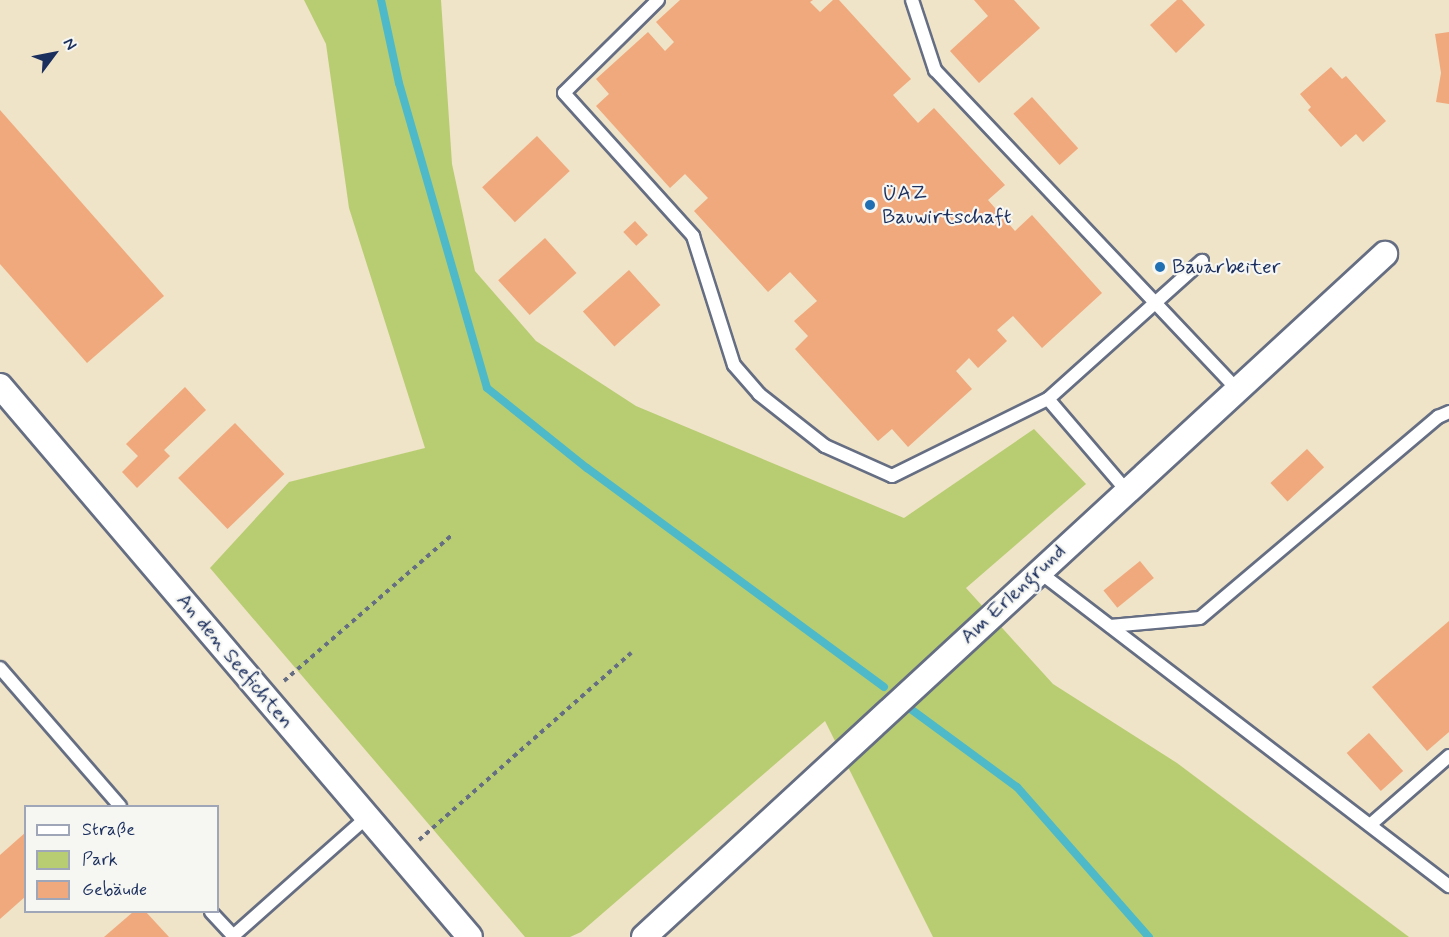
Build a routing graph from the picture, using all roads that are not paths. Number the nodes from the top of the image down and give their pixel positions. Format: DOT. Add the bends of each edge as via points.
graph roads {
  1 [pos="658,0"];
  2 [pos="912,0"];
  3 [pos="1385,254"];
  4 [pos="1202,261"];
  5 [pos="1155,303"];
  6 [pos="0,386"];
  7 [pos="1237,389"];
  8 [pos="1048,399"];
  9 [pos="1449,412"];
  10 [pos="1126,490"];
  11 [pos="1038,571"];
  12 [pos="1110,626"];
  13 [pos="0,668"];
  14 [pos="1449,756"];
  15 [pos="118,805"];
  16 [pos="367,817"];
  17 [pos="1370,825"];
  18 [pos="1449,886"];
  19 [pos="212,913"];
  20 [pos="464,935"];
  21 [pos="644,937"];
  1 -- 8 [label="lane" via="564,93 693,236 734,365 759,394 825,446 892,477"];
  2 -- 5 [label="lane" via="935,70"];
  3 -- 7 [label="street, Am Erlengrund"];
  4 -- 5 [label="lane"];
  5 -- 7 [label="lane"];
  5 -- 8 [label="lane"];
  6 -- 16 [label="street, An den Seefichten"];
  7 -- 10 [label="street, Am Erlengrund"];
  8 -- 10 [label="lane"];
  9 -- 12 [label="lane" via="1438,417 1200,618"];
  10 -- 11 [label="street, Am Erlengrund"];
  11 -- 12 [label="lane"];
  11 -- 21 [label="street, Am Erlengrund"];
  12 -- 17 [label="lane"];
  13 -- 15 [label="lane"];
  14 -- 17 [label="lane"];
  16 -- 19 [label="lane" via="232,936"];
  16 -- 20 [label="street, An den Seefichten"];
  17 -- 18 [label="lane"];
}
